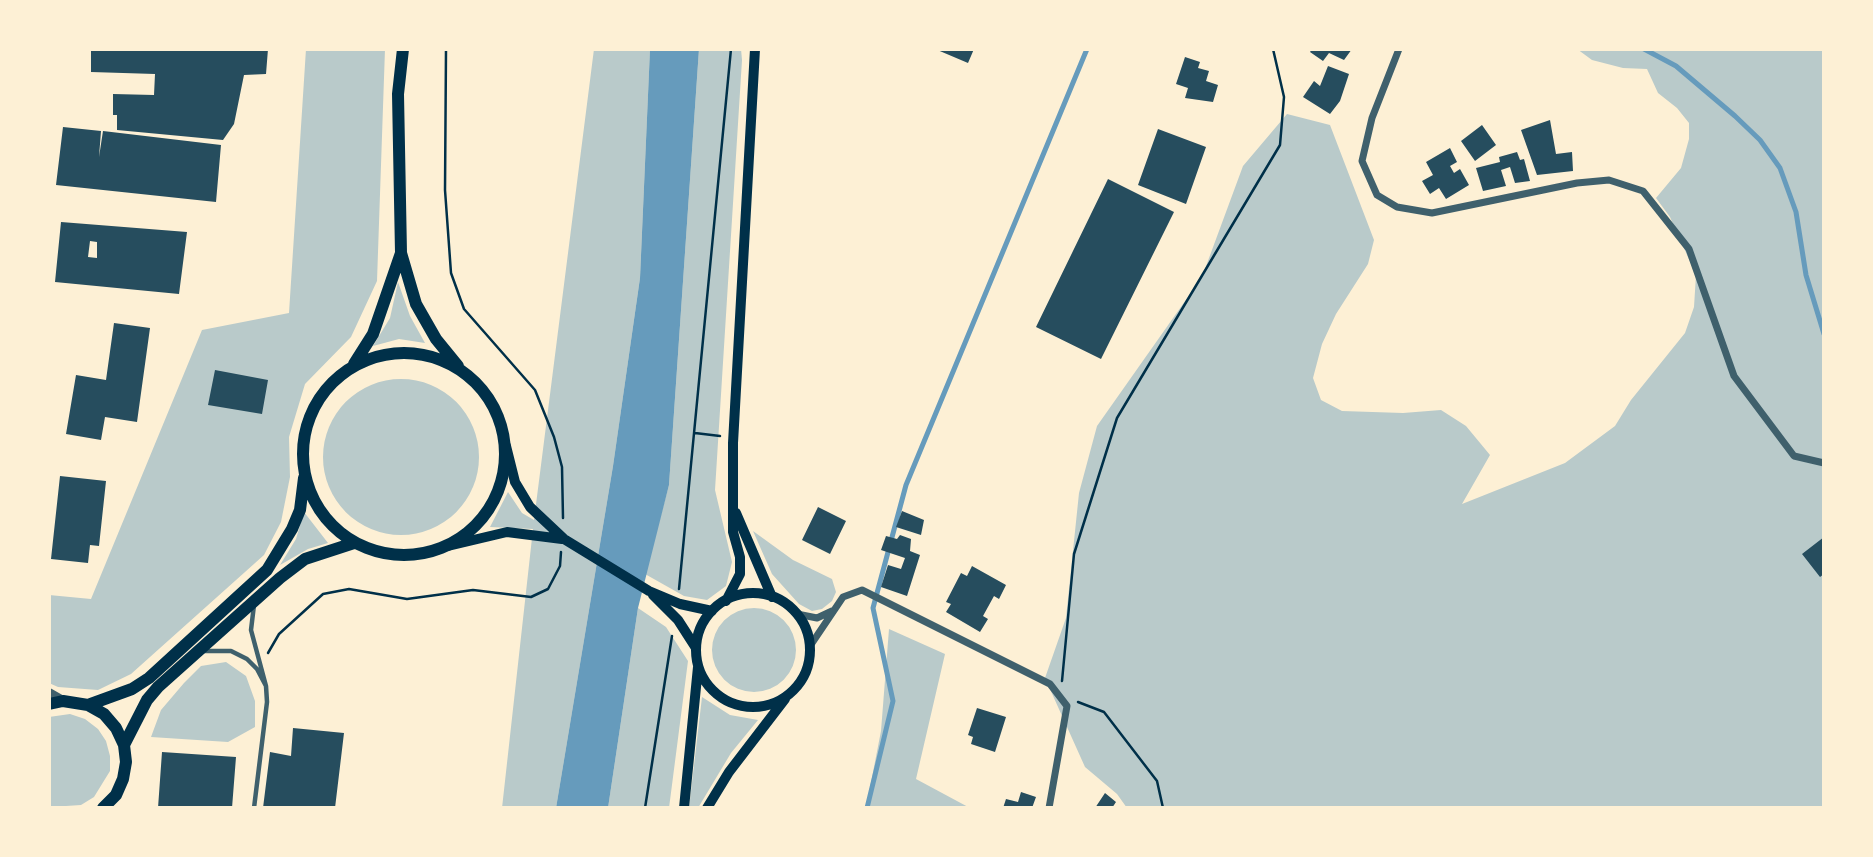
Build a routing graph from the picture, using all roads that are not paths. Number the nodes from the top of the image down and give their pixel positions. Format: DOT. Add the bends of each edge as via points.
graph roads {
  1 [pos="403,49"];
  2 [pos="755,49"];
  3 [pos="1399,49"];
  4 [pos="401,253"];
  5 [pos="354,364"];
  6 [pos="460,369"];
  7 [pos="506,446"];
  8 [pos="1824,463"];
  9 [pos="304,478"];
  10 [pos="733,505"];
  11 [pos="562,539"];
  12 [pos="354,543"];
  13 [pos="449,546"];
  14 [pos="649,591"];
  15 [pos="772,597"];
  16 [pos="726,601"];
  17 [pos="254,602"];
  18 [pos="712,611"];
  19 [pos="832,611"];
  20 [pos="797,614"];
  21 [pos="810,646"];
  22 [pos="696,648"];
  23 [pos="198,651"];
  24 [pos="698,665"];
  25 [pos="266,686"];
  26 [pos="49,693"];
  27 [pos="786,697"];
  28 [pos="64,701"];
  29 [pos="49,704"];
  30 [pos="88,705"];
  31 [pos="124,745"];
  32 [pos="103,808"];
  33 [pos="254,808"];
  34 [pos="684,808"];
  35 [pos="707,808"];
  36 [pos="1049,808"];
  1 -- 4 [label="main road" via="398,94"];
  2 -- 10 [label="main road"];
  3 -- 8 [label="street" via="1372,118 1362,161 1377,195 1396,208 1432,213 1577,183 1609,180 1643,191 1689,249 1734,376 1794,456"];
  4 -- 5 [label="main road" via="373,334"];
  4 -- 6 [label="main road" via="416,304"];
  5 -- 6 [label="main road" via="380,354 408,352 435,356"];
  5 -- 9 [label="main road" via="328,385 310,412 302,445"];
  6 -- 7 [label="main road" via="483,389 499,416"];
  7 -- 11 [label="main road" via="515,482 530,507"];
  7 -- 13 [label="main road" via="503,476 492,505 473,529"];
  9 -- 12 [label="main road" via="315,504 332,526"];
  9 -- 30 [label="main road" via="300,510 267,570 149,678"];
  10 -- 15 [label="main road"];
  10 -- 16 [label="main road" via="740,574"];
  11 -- 13 [label="main road" via="507,532"];
  11 -- 14 [label="main road"];
  12 -- 13 [label="main road" via="385,554 417,555"];
  12 -- 17 [label="main road" via="305,559"];
  14 -- 18 [label="main road"];
  14 -- 22 [label="main road" via="678,620"];
  15 -- 16 [label="main road" via="749,594"];
  15 -- 20 [label="main road"];
  16 -- 18 [label="main road"];
  17 -- 23 [label="main road"];
  17 -- 25 [label="lane" via="251,630"];
  18 -- 22 [label="main road"];
  19 -- 20 [label="street" via="817,618"];
  19 -- 21 [label="street"];
  19 -- 36 [label="street" via="843,597 862,590 1050,684 1067,706"];
  20 -- 21 [label="main road"];
  21 -- 27 [label="main road" via="800,684"];
  22 -- 24 [label="main road"];
  23 -- 25 [label="lane" via="231,651 257,669"];
  23 -- 31 [label="main road" via="147,701"];
  24 -- 27 [label="main road" via="717,694 733,704 751,708"];
  24 -- 34 [label="main road"];
  25 -- 33 [label="lane"];
  26 -- 28 [label="street"];
  27 -- 35 [label="main road"];
  28 -- 29 [label="main road"];
  28 -- 30 [label="main road"];
  30 -- 31 [label="main road" via="110,721"];
  31 -- 32 [label="main road" via="123,779"];
}
